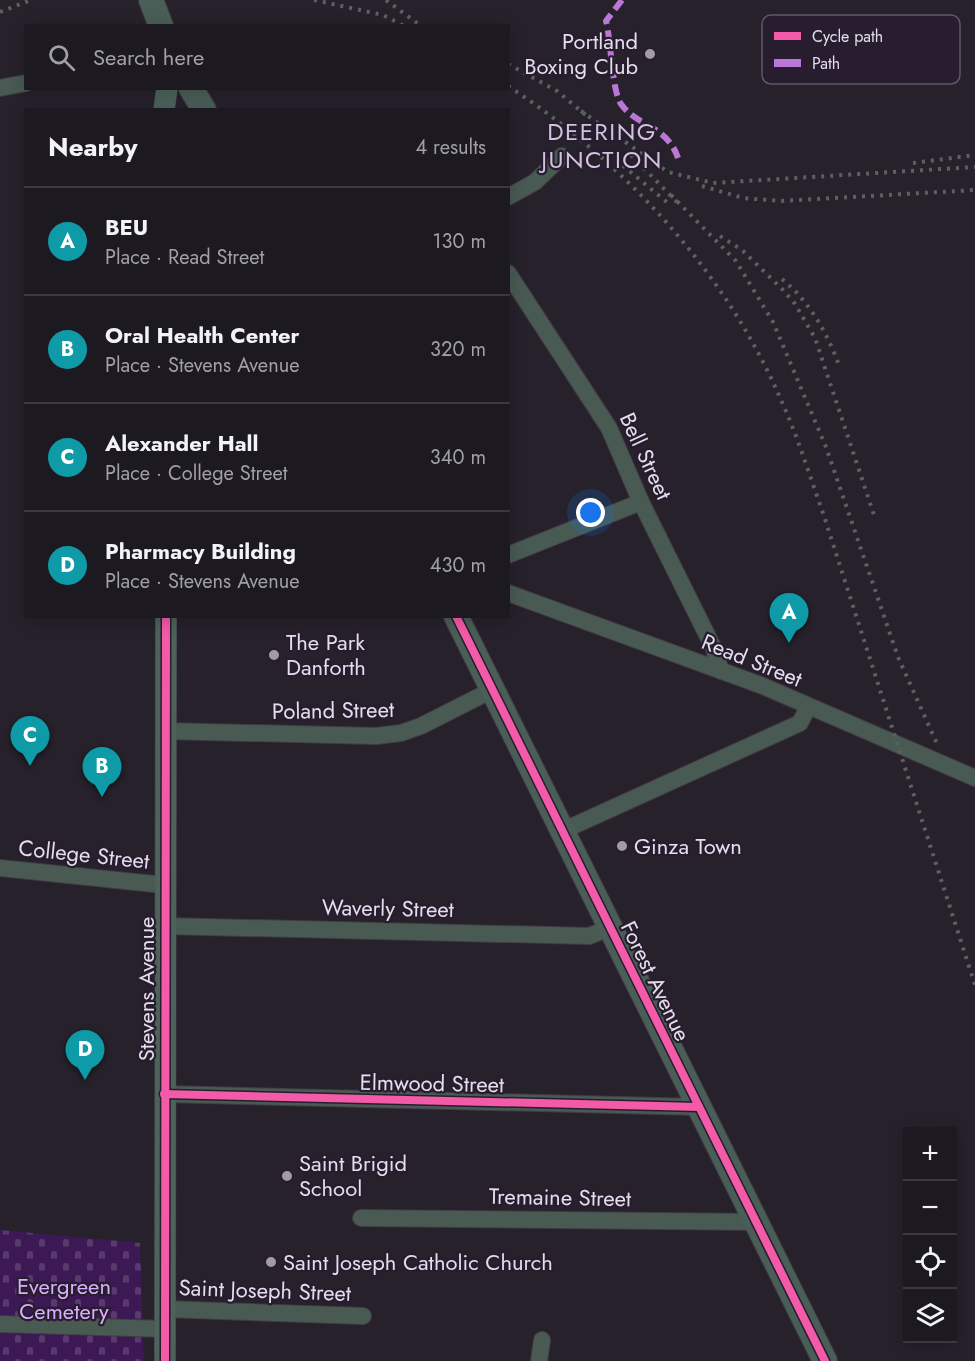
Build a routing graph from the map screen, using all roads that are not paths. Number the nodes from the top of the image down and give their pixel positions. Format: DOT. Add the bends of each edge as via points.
graph roads {
  1 [pos="151,0"];
  2 [pos="160,24"];
  3 [pos="24,83"];
  4 [pos="0,88"];
  5 [pos="167,90"];
  6 [pos="192,90"];
  7 [pos="164,108"];
  8 [pos="203,108"];
  9 [pos="562,156"];
  10 [pos="510,196"];
  11 [pos="510,276"];
  12 [pos="641,502"];
  13 [pos="510,554"];
  14 [pos="510,594"];
  15 [pos="166,618"];
  16 [pos="457,618"];
  17 [pos="721,670"];
  18 [pos="492,690"];
  19 [pos="808,707"];
  20 [pos="165,731"];
  21 [pos="975,778"];
  22 [pos="562,831"];
  23 [pos="0,868"];
  24 [pos="164,885"];
  25 [pos="164,926"];
  26 [pos="609,928"];
  27 [pos="164,1094"];
  28 [pos="699,1107"];
  29 [pos="361,1218"];
  30 [pos="759,1222"];
  31 [pos="363,1316"];
  32 [pos="165,1319"];
  33 [pos="0,1324"];
  34 [pos="542,1340"];
  35 [pos="165,1361"];
  36 [pos="539,1361"];
  37 [pos="825,1361"];
  1 -- 2 [label="highway"];
  3 -- 4 [label="street"];
  5 -- 7 [label="main road"];
  6 -- 8 [label="highway"];
  9 -- 10 [label="street" via="535,182"];
  11 -- 12 [label="street, Bell Street" via="595,402"];
  12 -- 13 [label="street"];
  12 -- 17 [label="street, Bell Street"];
  14 -- 17 [label="street, Read Street"];
  15 -- 20 [label="main road, Stevens Avenue"];
  16 -- 18 [label="highway, Forest Avenue"];
  17 -- 19 [label="street, Read Street"];
  18 -- 20 [label="street, Poland Street" via="401,733 376,736"];
  18 -- 22 [label="highway, Forest Avenue"];
  19 -- 21 [label="street, Read Street"];
  19 -- 22 [label="street" via="800,723"];
  20 -- 24 [label="main road, Stevens Avenue"];
  22 -- 26 [label="highway, Forest Avenue"];
  23 -- 24 [label="street, College Street"];
  24 -- 25 [label="main road, Stevens Avenue"];
  25 -- 26 [label="street, Waverly Street" via="590,936"];
  25 -- 27 [label="main road, Stevens Avenue"];
  26 -- 28 [label="highway, Forest Avenue"];
  27 -- 28 [label="street, Elmwood Street"];
  27 -- 32 [label="main road, Stevens Avenue"];
  28 -- 30 [label="highway, Forest Avenue"];
  29 -- 30 [label="street, Tremaine Street"];
  30 -- 37 [label="highway, Forest Avenue"];
  31 -- 32 [label="street, Saint Joseph Street"];
  32 -- 33 [label="street, Saint Joseph Street"];
  32 -- 35 [label="main road, Stevens Avenue"];
  34 -- 36 [label="street"];
}
